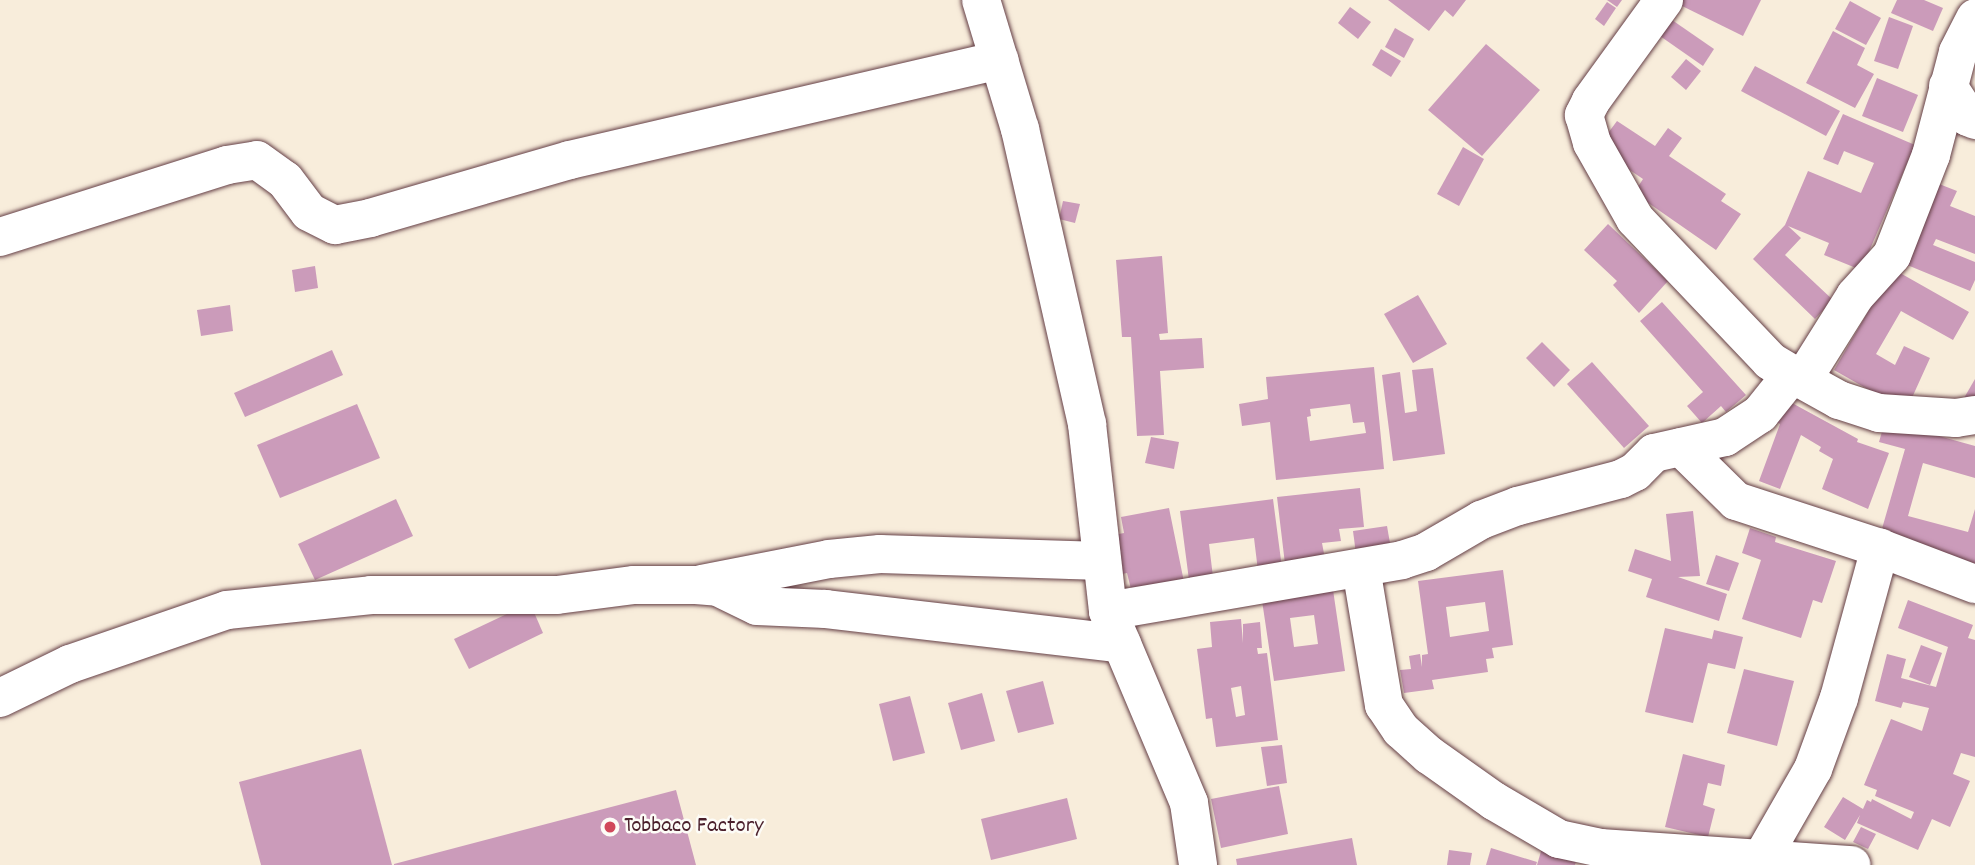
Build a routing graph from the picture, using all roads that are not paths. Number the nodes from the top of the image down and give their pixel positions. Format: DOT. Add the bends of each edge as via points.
graph roads {
  1 [pos="981,0"];
  2 [pos="1664,0"];
  3 [pos="1975,18"];
  4 [pos="999,60"];
  5 [pos="1948,86"];
  6 [pos="1975,120"];
  7 [pos="0,237"];
  8 [pos="1798,377"];
  9 [pos="1975,415"];
  10 [pos="1743,426"];
  11 [pos="1681,447"];
  12 [pos="1736,501"];
  13 [pos="1880,548"];
  14 [pos="1102,561"];
  15 [pos="1361,568"];
  16 [pos="696,584"];
  17 [pos="1975,584"];
  18 [pos="1115,628"];
  19 [pos="0,698"];
  20 [pos="1762,858"];
  21 [pos="1198,865"];
  22 [pos="1851,865"];
  1 -- 4 [label="street"];
  2 -- 8 [label="street" via="1591,101 1584,115 1592,143 1635,219 1770,361"];
  3 -- 5 [label="street"];
  4 -- 7 [label="street" via="583,156 335,225 309,212 285,180 257,160 227,165"];
  4 -- 14 [label="street" via="1020,129 1087,424"];
  5 -- 6 [label="street" via="1968,117"];
  5 -- 8 [label="street" via="1931,155 1892,255 1855,296"];
  8 -- 9 [label="street" via="1839,400 1879,412 1956,418"];
  8 -- 10 [label="street"];
  10 -- 11 [label="street" via="1726,437"];
  10 -- 12 [label="street" via="1734,453"];
  11 -- 12 [label="street"];
  11 -- 15 [label="street" via="1654,453 1621,479 1518,506 1481,520 1426,552"];
  12 -- 13 [label="street"];
  13 -- 17 [label="street"];
  13 -- 20 [label="street" via="1839,698 1813,769"];
  14 -- 16 [label="street" via="880,554"];
  14 -- 18 [label="street"];
  15 -- 18 [label="street"];
  15 -- 20 [label="street" via="1384,705 1401,730 1429,755 1559,839 1601,848"];
  16 -- 18 [label="street" via="718,587 757,606"];
  16 -- 19 [label="street" via="634,585 557,595 371,595 227,610 70,664"];
  18 -- 21 [label="street" via="1189,803"];
  20 -- 22 [label="street"];
}
